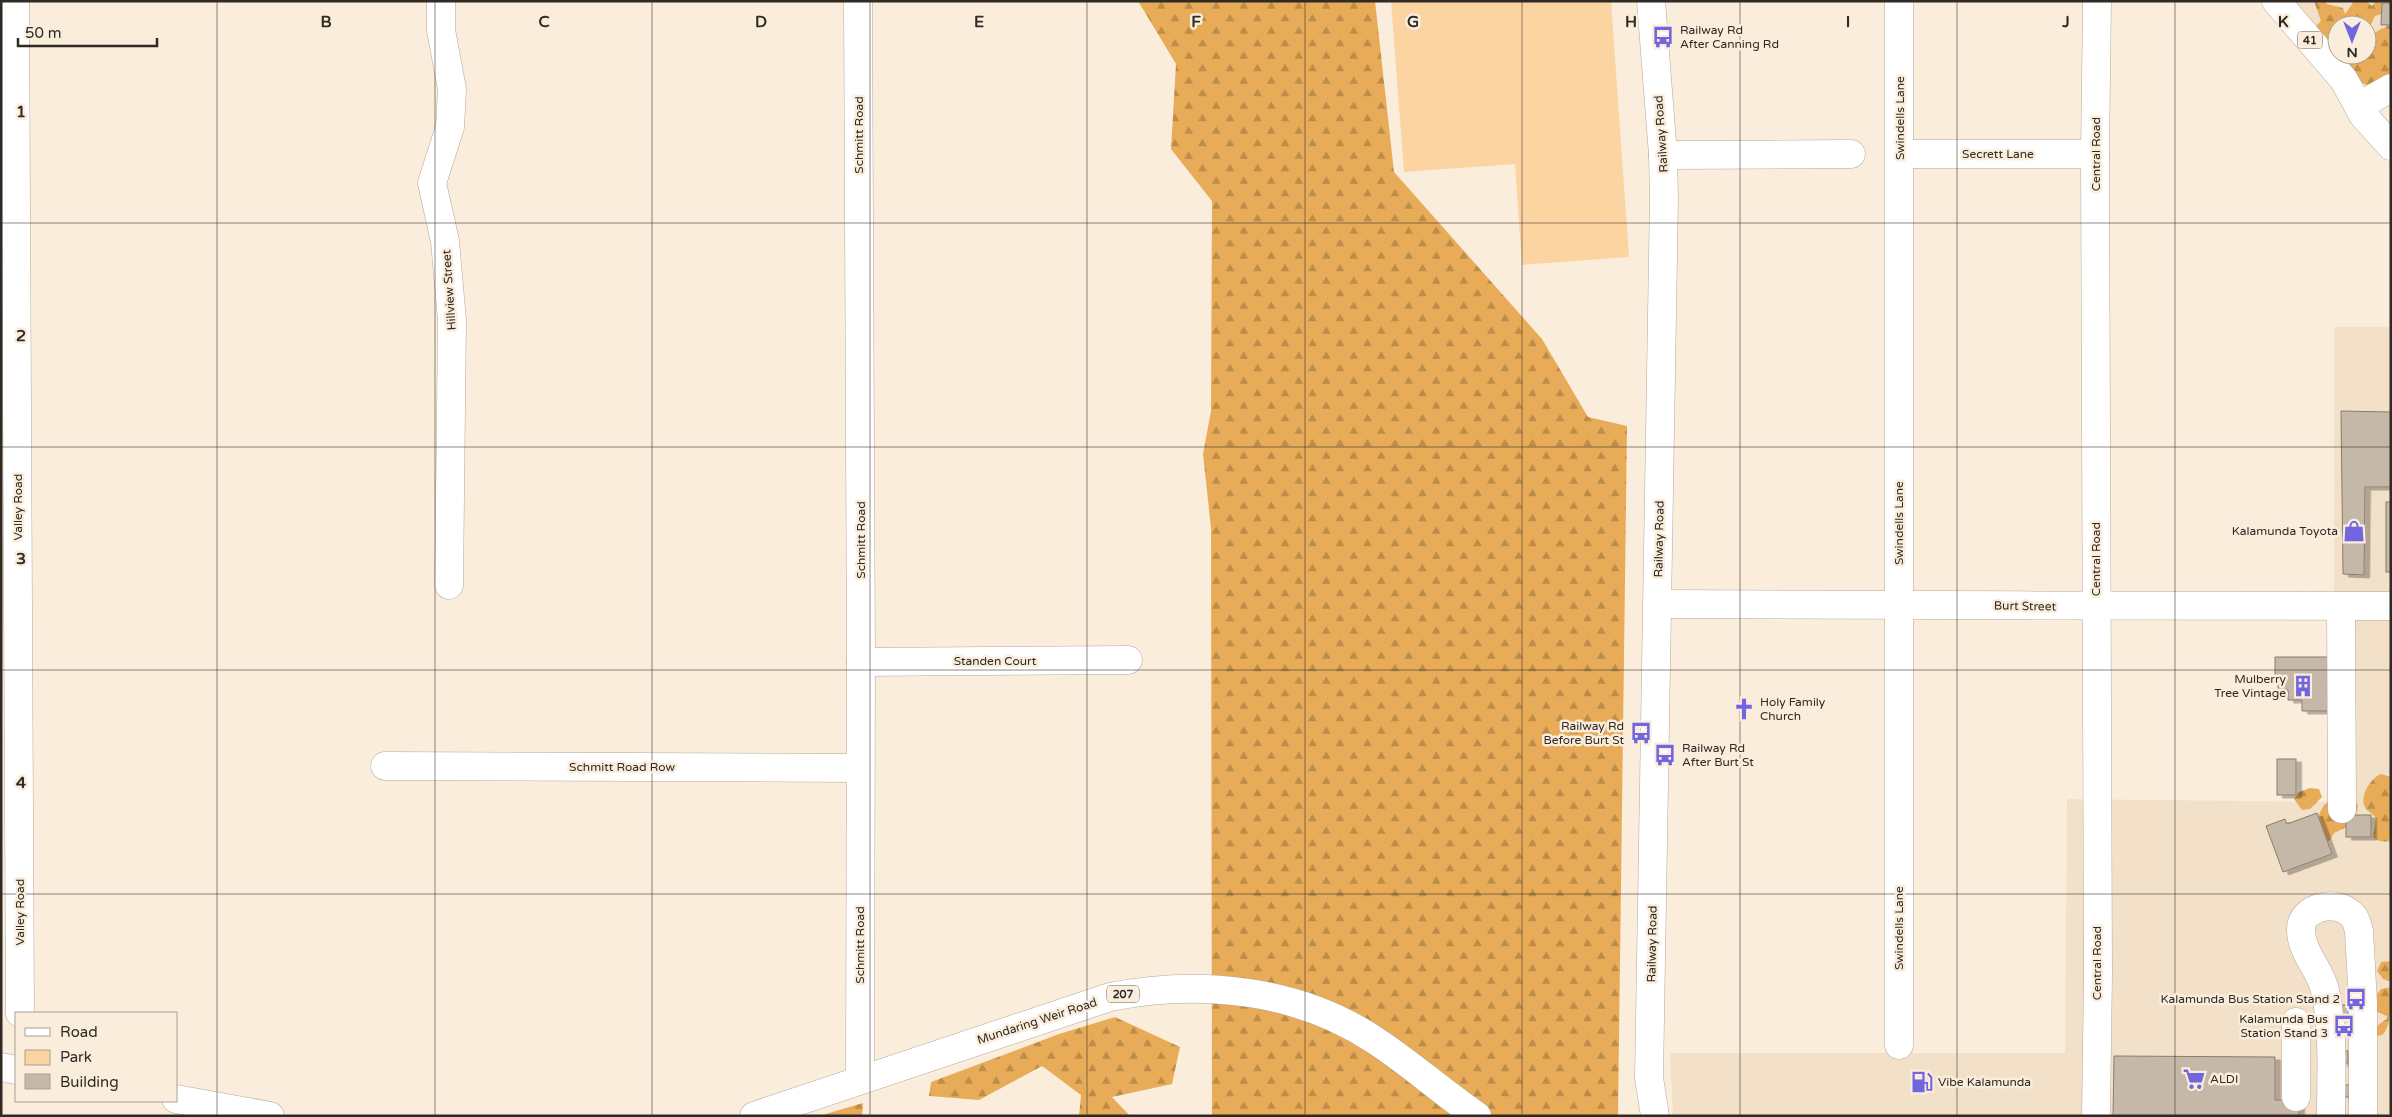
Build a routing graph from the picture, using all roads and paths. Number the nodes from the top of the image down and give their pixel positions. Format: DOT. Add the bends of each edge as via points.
graph roads {
  1 [pos="15,1"];
  2 [pos="441,1"];
  3 [pos="858,1"];
  4 [pos="1651,1"];
  5 [pos="1899,1"];
  6 [pos="2097,1"];
  7 [pos="2276,1"];
  8 [pos="2344,80"];
  9 [pos="2381,94"];
  10 [pos="2391,122"];
  11 [pos="2391,146"];
  12 [pos="1851,154"];
  13 [pos="1900,154"];
  14 [pos="2096,154"];
  15 [pos="1663,155"];
  16 [pos="449,585"];
  17 [pos="1658,604"];
  18 [pos="1899,604"];
  19 [pos="2341,606"];
  20 [pos="2391,606"];
  21 [pos="2096,607"];
  22 [pos="1128,660"];
  23 [pos="862,662"];
  24 [pos="385,766"];
  25 [pos="860,768"];
  26 [pos="2342,809"];
  27 [pos="20,1012"];
  28 [pos="2296,1022"];
  29 [pos="1899,1045"];
  30 [pos="1,1067"];
  31 [pos="15,1070"];
  32 [pos="1649,1078"];
  33 [pos="860,1080"];
  34 [pos="2296,1097"];
  35 [pos="178,1099"];
  36 [pos="270,1116"];
  37 [pos="754,1116"];
  38 [pos="1477,1116"];
  39 [pos="1639,1116"];
  40 [pos="1655,1116"];
  41 [pos="2096,1116"];
  42 [pos="2331,1116"];
  43 [pos="2363,1116"];
  1 -- 27 [label="street, Valley Road"];
  2 -- 16 [label="street, Hillview Street" via="441,30 452,89 450,127 432,183 445,241 452,320"];
  3 -- 23 [label="street, Schmitt Road"];
  4 -- 15 [label="street, Railway Road"];
  5 -- 13 [label="street, Swindells Lane"];
  6 -- 14 [label="street, Central Road"];
  7 -- 8 [label="street, 41"];
  8 -- 9 [label="street, 41"];
  8 -- 11 [label="street, 41" via="2363,115"];
  9 -- 10 [label="street, 41"];
  12 -- 15 [label="street"];
  13 -- 14 [label="street, Secrett Lane"];
  13 -- 18 [label="street, Swindells Lane"];
  14 -- 21 [label="street, Central Road"];
  15 -- 17 [label="street, Railway Road"];
  17 -- 18 [label="street, Burt Street"];
  17 -- 32 [label="street, Railway Road"];
  18 -- 21 [label="street, Burt Street"];
  18 -- 29 [label="street, Swindells Lane"];
  19 -- 20 [label="street, Burt Street"];
  19 -- 21 [label="street, Burt Street"];
  19 -- 26 [label="street"];
  21 -- 41 [label="street, Central Road"];
  22 -- 23 [label="street, Standen Court"];
  23 -- 25 [label="street, Schmitt Road"];
  24 -- 25 [label="street, Schmitt Road Row"];
  25 -- 33 [label="street, Schmitt Road"];
  28 -- 34 [label="street"];
  30 -- 31 [label="street"];
  32 -- 39 [label="street, Railway Road"];
  32 -- 40 [label="street, Railway Road"];
  33 -- 37 [label="street, Mundaring Weir Road / 207"];
  33 -- 38 [label="street, Mundaring Weir Road / 207" via="1110,997 1143,990 1204,988 1295,1003 1347,1024 1375,1040"];
  35 -- 36 [label="street"];
  42 -- 43 [label="street" via="2328,1006 2300,928 2309,914 2327,907 2345,909 2355,919 2359,931"];
}
